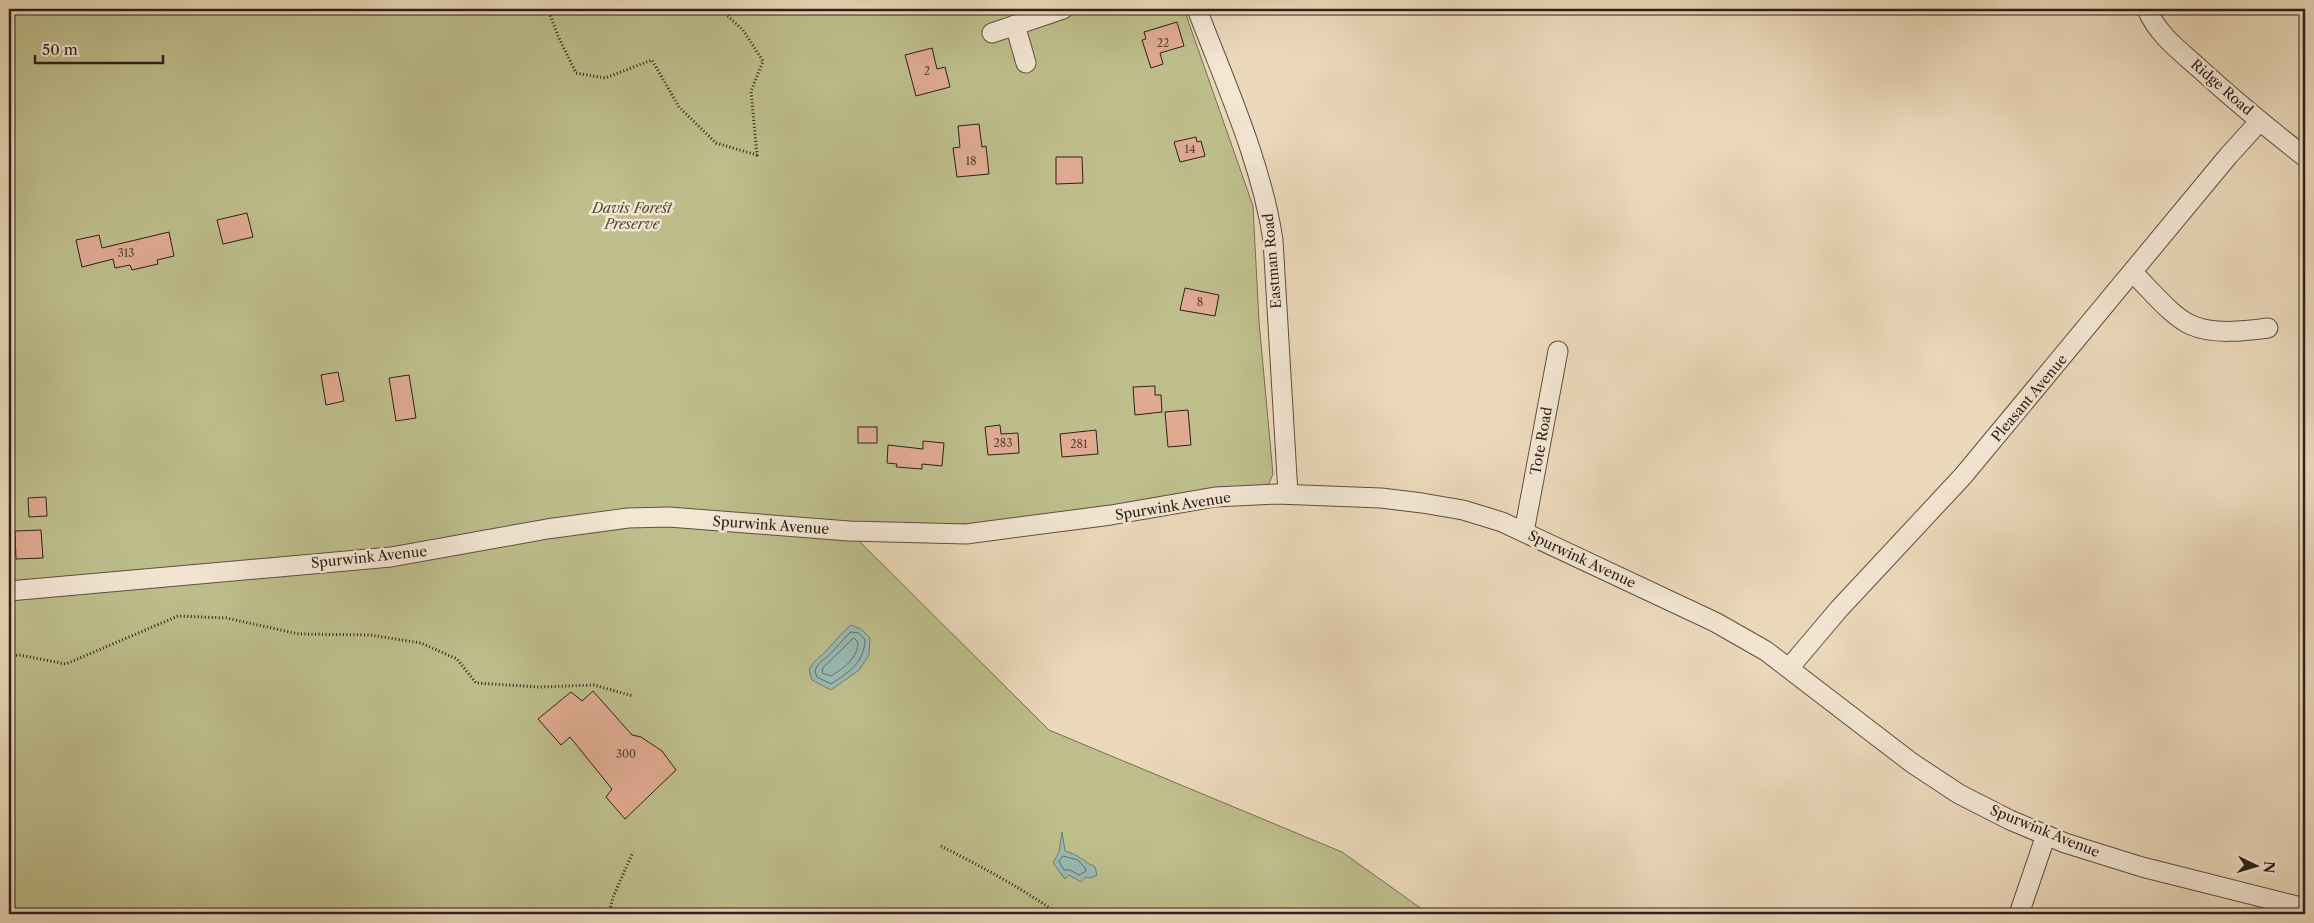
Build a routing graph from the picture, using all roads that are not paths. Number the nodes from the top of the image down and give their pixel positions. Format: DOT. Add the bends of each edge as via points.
graph roads {
  1 [pos="1063,9"];
  2 [pos="1197,9"];
  3 [pos="2147,9"];
  4 [pos="1016,25"];
  5 [pos="992,33"];
  6 [pos="1026,64"];
  7 [pos="2260,121"];
  8 [pos="2305,157"];
  9 [pos="2133,273"];
  10 [pos="2268,328"];
  11 [pos="1558,351"];
  12 [pos="1288,494"];
  13 [pos="1524,532"];
  14 [pos="9,591"];
  15 [pos="1789,668"];
  16 [pos="2046,835"];
  17 [pos="2305,908"];
  18 [pos="2018,914"];
  1 -- 4 [label="street"];
  2 -- 12 [label="street, Eastman Road" via="1268,209 1273,240"];
  3 -- 7 [label="street, Ridge Road" via="2170,42"];
  4 -- 5 [label="street"];
  4 -- 6 [label="street"];
  7 -- 8 [label="street, Ridge Road"];
  7 -- 9 [label="street, Pleasant Avenue"];
  9 -- 10 [label="street" via="2190,325 2210,330"];
  9 -- 15 [label="street, Pleasant Avenue" via="1963,476 1839,609"];
  11 -- 13 [label="street, Tote Road"];
  12 -- 13 [label="street, Spurwink Avenue" via="1422,503 1463,510"];
  12 -- 14 [label="street, Spurwink Avenue" via="1216,497 966,534 849,531 669,517 628,518 390,557"];
  13 -- 15 [label="street, Spurwink Avenue" via="1714,622"];
  15 -- 16 [label="street, Spurwink Avenue" via="1912,763 1959,794"];
  16 -- 17 [label="street, Spurwink Avenue" via="2142,867"];
  16 -- 18 [label="street"];
}
